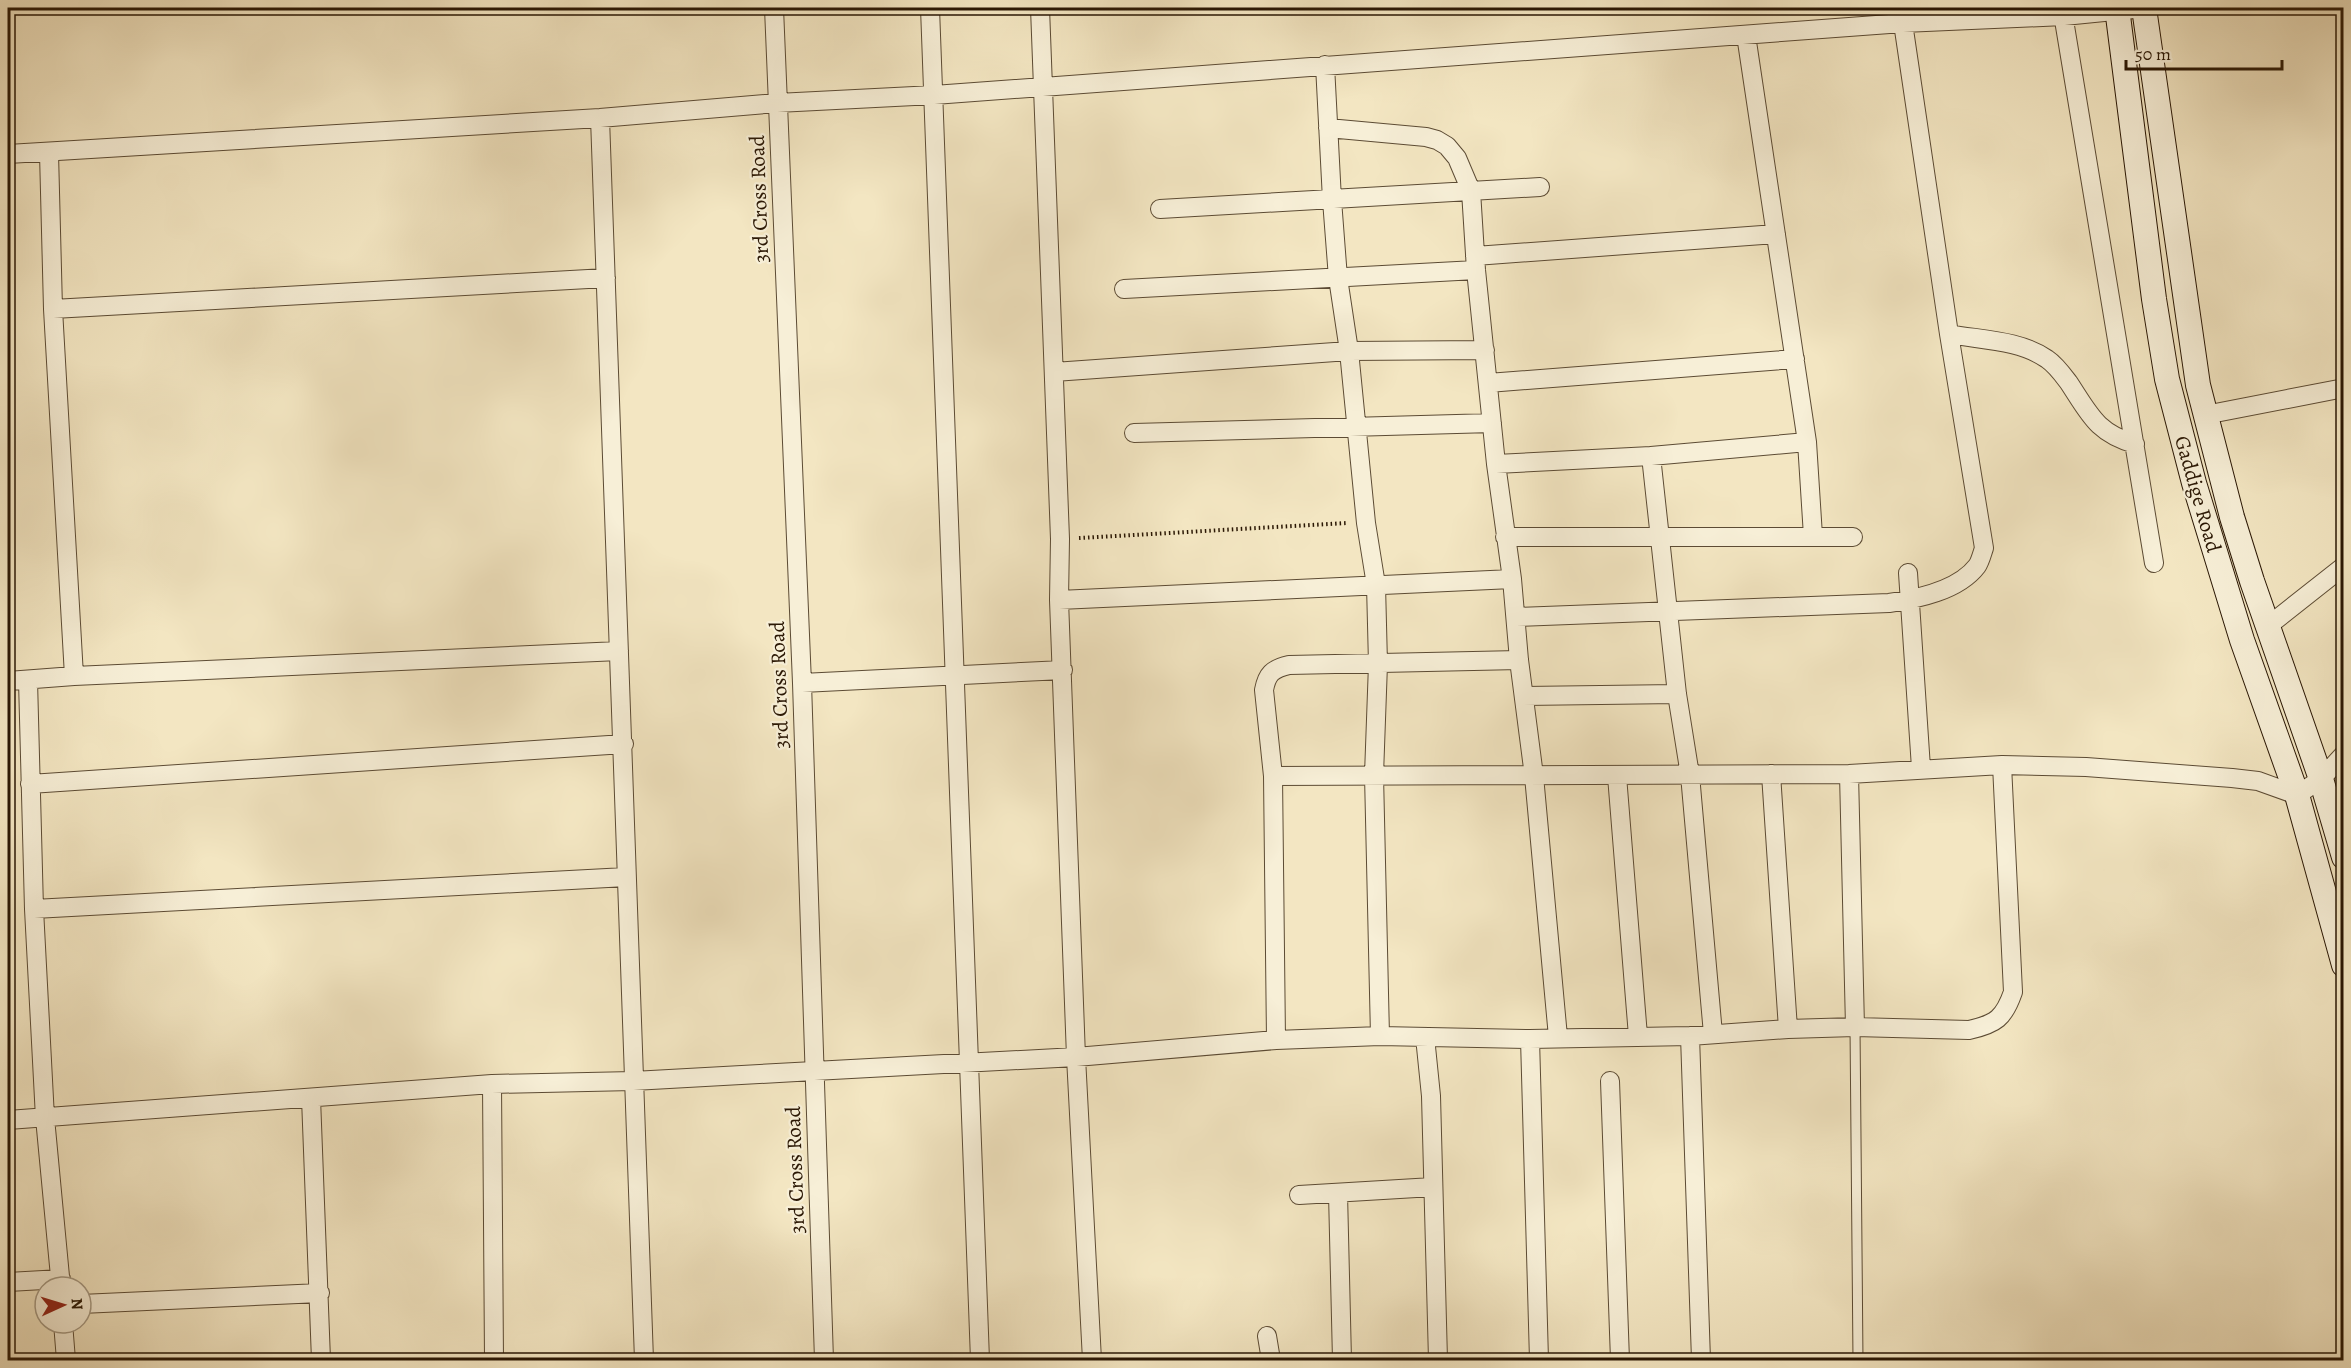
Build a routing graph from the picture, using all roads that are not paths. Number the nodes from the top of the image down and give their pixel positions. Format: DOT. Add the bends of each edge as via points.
graph roads {
  1 [pos="774,8"];
  2 [pos="930,8"];
  3 [pos="1040,8"];
  4 [pos="2144,8"];
  5 [pos="2117,9"];
  6 [pos="2063,12"];
  7 [pos="1903,24"];
  8 [pos="1746,35"];
  9 [pos="1325,65"];
  10 [pos="1042,85"];
  11 [pos="934,95"];
  12 [pos="777,103"];
  13 [pos="600,118"];
  14 [pos="1328,128"];
  15 [pos="8,147"];
  16 [pos="49,153"];
  17 [pos="8,154"];
  18 [pos="1540,187"];
  19 [pos="1471,191"];
  20 [pos="1332,200"];
  21 [pos="1160,209"];
  22 [pos="1776,234"];
  23 [pos="1475,263"];
  24 [pos="606,278"];
  25 [pos="1338,278"];
  26 [pos="1124,289"];
  27 [pos="53,309"];
  28 [pos="1949,334"];
  29 [pos="1485,350"];
  30 [pos="1349,351"];
  31 [pos="1795,359"];
  32 [pos="1054,372"];
  33 [pos="1488,383"];
  34 [pos="2343,388"];
  35 [pos="2205,415"];
  36 [pos="1492,423"];
  37 [pos="1357,427"];
  38 [pos="1134,433"];
  39 [pos="1807,442"];
  40 [pos="2135,444"];
  41 [pos="1651,456"];
  42 [pos="1496,464"];
  43 [pos="1813,536"];
  44 [pos="1505,537"];
  45 [pos="1853,537"];
  46 [pos="1661,538"];
  47 [pos="2154,563"];
  48 [pos="2343,566"];
  49 [pos="1908,573"];
  50 [pos="1512,579"];
  51 [pos="1376,585"];
  52 [pos="1059,600"];
  53 [pos="1910,600"];
  54 [pos="1670,612"];
  55 [pos="1516,617"];
  56 [pos="2268,626"];
  57 [pos="619,651"];
  58 [pos="1519,660"];
  59 [pos="1378,664"];
  60 [pos="1063,670"];
  61 [pos="74,676"];
  62 [pos="953,677"];
  63 [pos="28,680"];
  64 [pos="8,681"];
  65 [pos="802,683"];
  66 [pos="1677,694"];
  67 [pos="1524,696"];
  68 [pos="624,744"];
  69 [pos="2343,754"];
  70 [pos="2002,765"];
  71 [pos="1921,768"];
  72 [pos="1771,774"];
  73 [pos="1849,774"];
  74 [pos="1374,775"];
  75 [pos="1690,775"];
  76 [pos="1273,776"];
  77 [pos="1534,776"];
  78 [pos="1617,776"];
  79 [pos="2321,779"];
  80 [pos="30,784"];
  81 [pos="2297,795"];
  82 [pos="2343,857"];
  83 [pos="626,877"];
  84 [pos="34,909"];
  85 [pos="2343,965"];
  86 [pos="1855,1027"];
  87 [pos="1788,1029"];
  88 [pos="1713,1034"];
  89 [pos="1380,1036"];
  90 [pos="1638,1036"];
  91 [pos="1690,1036"];
  92 [pos="1425,1037"];
  93 [pos="1558,1037"];
  94 [pos="1530,1039"];
  95 [pos="1276,1040"];
  96 [pos="1076,1056"];
  97 [pos="969,1063"];
  98 [pos="814,1071"];
  99 [pos="633,1081"];
  100 [pos="1610,1081"];
  101 [pos="492,1084"];
  102 [pos="311,1098"];
  103 [pos="45,1118"];
  104 [pos="8,1120"];
  105 [pos="1433,1188"];
  106 [pos="1338,1193"];
  107 [pos="1299,1195"];
  108 [pos="60,1275"];
  109 [pos="8,1282"];
  110 [pos="33,1282"];
  111 [pos="320,1293"];
  112 [pos="93,1303"];
  113 [pos="64,1335"];
  114 [pos="1267,1336"];
  115 [pos="66,1360"];
  116 [pos="321,1360"];
  117 [pos="494,1360"];
  118 [pos="644,1360"];
  119 [pos="824,1360"];
  120 [pos="980,1360"];
  121 [pos="1092,1360"];
  122 [pos="1271,1360"];
  123 [pos="1342,1360"];
  124 [pos="1438,1360"];
  125 [pos="1539,1360"];
  126 [pos="1620,1360"];
  127 [pos="1701,1360"];
  128 [pos="1858,1360"];
  1 -- 12 [label="street, 3rd Cross Road"];
  2 -- 11 [label="street"];
  3 -- 10 [label="street"];
  4 -- 5 [label="street"];
  4 -- 35 [label="main road, Gaddige Road"];
  5 -- 6 [label="street"];
  5 -- 81 [label="main road, Gaddige Road" via="2167,379 2239,629"];
  6 -- 7 [label="street"];
  6 -- 40 [label="street"];
  7 -- 8 [label="street"];
  7 -- 28 [label="street"];
  8 -- 9 [label="street"];
  8 -- 22 [label="street"];
  9 -- 10 [label="street"];
  9 -- 14 [label="street"];
  10 -- 11 [label="street"];
  10 -- 32 [label="street"];
  11 -- 12 [label="street"];
  11 -- 62 [label="street"];
  12 -- 13 [label="street"];
  12 -- 65 [label="street, 3rd Cross Road"];
  13 -- 16 [label="street"];
  13 -- 24 [label="street"];
  14 -- 19 [label="street" via="1437,140 1457,158"];
  14 -- 20 [label="street"];
  15 -- 17 [label="street"];
  16 -- 17 [label="street"];
  16 -- 27 [label="street"];
  18 -- 19 [label="street"];
  19 -- 20 [label="street"];
  19 -- 23 [label="street"];
  20 -- 21 [label="street"];
  20 -- 25 [label="street"];
  22 -- 23 [label="street"];
  22 -- 31 [label="street"];
  23 -- 25 [label="street"];
  23 -- 29 [label="street"];
  24 -- 27 [label="street"];
  24 -- 57 [label="street"];
  25 -- 26 [label="street"];
  25 -- 30 [label="street"];
  27 -- 61 [label="street"];
  28 -- 40 [label="street" via="2025,347 2049,360 2105,432"];
  28 -- 53 [label="street" via="1984,548 1978,565 1964,578"];
  29 -- 30 [label="street"];
  29 -- 33 [label="street"];
  30 -- 32 [label="street"];
  30 -- 37 [label="street"];
  31 -- 33 [label="street"];
  31 -- 39 [label="street"];
  32 -- 52 [label="street"];
  33 -- 36 [label="street"];
  34 -- 35 [label="street"];
  35 -- 56 [label="main road, Gaddige Road" via="2232,517"];
  36 -- 37 [label="street"];
  36 -- 42 [label="street"];
  37 -- 38 [label="street"];
  37 -- 51 [label="street"];
  39 -- 41 [label="street"];
  39 -- 43 [label="street"];
  40 -- 47 [label="street"];
  41 -- 42 [label="street"];
  41 -- 46 [label="street"];
  42 -- 44 [label="street"];
  43 -- 45 [label="street"];
  43 -- 46 [label="street"];
  44 -- 46 [label="street"];
  44 -- 50 [label="street"];
  46 -- 54 [label="street"];
  48 -- 56 [label="street"];
  49 -- 53 [label="street"];
  50 -- 51 [label="street"];
  50 -- 55 [label="street"];
  51 -- 52 [label="street"];
  51 -- 59 [label="street"];
  52 -- 60 [label="street"];
  53 -- 54 [label="street"];
  53 -- 71 [label="street"];
  54 -- 55 [label="street"];
  54 -- 66 [label="street"];
  55 -- 58 [label="street"];
  56 -- 79 [label="main road, Gaddige Road"];
  57 -- 61 [label="street"];
  57 -- 68 [label="street"];
  58 -- 59 [label="street"];
  58 -- 67 [label="street"];
  59 -- 74 [label="street"];
  59 -- 76 [label="street" via="1289,665 1270,672 1264,690"];
  60 -- 62 [label="street"];
  60 -- 96 [label="street"];
  61 -- 63 [label="street"];
  62 -- 65 [label="street"];
  62 -- 97 [label="street"];
  63 -- 64 [label="street"];
  63 -- 80 [label="street"];
  65 -- 98 [label="street, 3rd Cross Road"];
  66 -- 67 [label="street"];
  66 -- 75 [label="street"];
  67 -- 77 [label="street"];
  68 -- 80 [label="street"];
  68 -- 83 [label="street"];
  69 -- 79 [label="street"];
  70 -- 71 [label="street"];
  70 -- 81 [label="street" via="2232,777 2258,781"];
  70 -- 86 [label="street" via="2013,992 2007,1007 1999,1019 1969,1030"];
  71 -- 73 [label="street"];
  72 -- 73 [label="street"];
  72 -- 75 [label="street"];
  72 -- 87 [label="street"];
  73 -- 86 [label="street"];
  74 -- 76 [label="street"];
  74 -- 77 [label="street"];
  74 -- 89 [label="street"];
  75 -- 78 [label="street"];
  75 -- 88 [label="street"];
  76 -- 95 [label="street"];
  77 -- 78 [label="street"];
  77 -- 93 [label="street"];
  78 -- 90 [label="street"];
  79 -- 81 [label="street"];
  79 -- 82 [label="main road, Gaddige Road"];
  80 -- 84 [label="street"];
  81 -- 85 [label="main road, Gaddige Road"];
  83 -- 84 [label="street"];
  83 -- 99 [label="street"];
  84 -- 103 [label="street"];
  86 -- 87 [label="street"];
  86 -- 128 [label="lane"];
  87 -- 88 [label="street"];
  88 -- 91 [label="street"];
  89 -- 92 [label="street"];
  89 -- 95 [label="street"];
  90 -- 91 [label="street"];
  90 -- 93 [label="street"];
  91 -- 127 [label="street"];
  92 -- 94 [label="street"];
  92 -- 105 [label="street"];
  93 -- 94 [label="street"];
  94 -- 125 [label="street"];
  95 -- 96 [label="street"];
  96 -- 97 [label="street"];
  96 -- 121 [label="street"];
  97 -- 98 [label="street"];
  97 -- 120 [label="street"];
  98 -- 99 [label="street"];
  98 -- 119 [label="street, 3rd Cross Road"];
  99 -- 101 [label="street"];
  99 -- 118 [label="street"];
  100 -- 126 [label="street"];
  101 -- 102 [label="street"];
  101 -- 117 [label="street"];
  102 -- 103 [label="street"];
  102 -- 111 [label="street"];
  103 -- 104 [label="street"];
  103 -- 108 [label="street"];
  105 -- 106 [label="street"];
  105 -- 124 [label="street"];
  106 -- 107 [label="street"];
  106 -- 123 [label="street"];
  109 -- 110 [label="street"];
  111 -- 112 [label="street"];
  111 -- 116 [label="street"];
  113 -- 115 [label="street"];
  114 -- 122 [label="street"];
}
